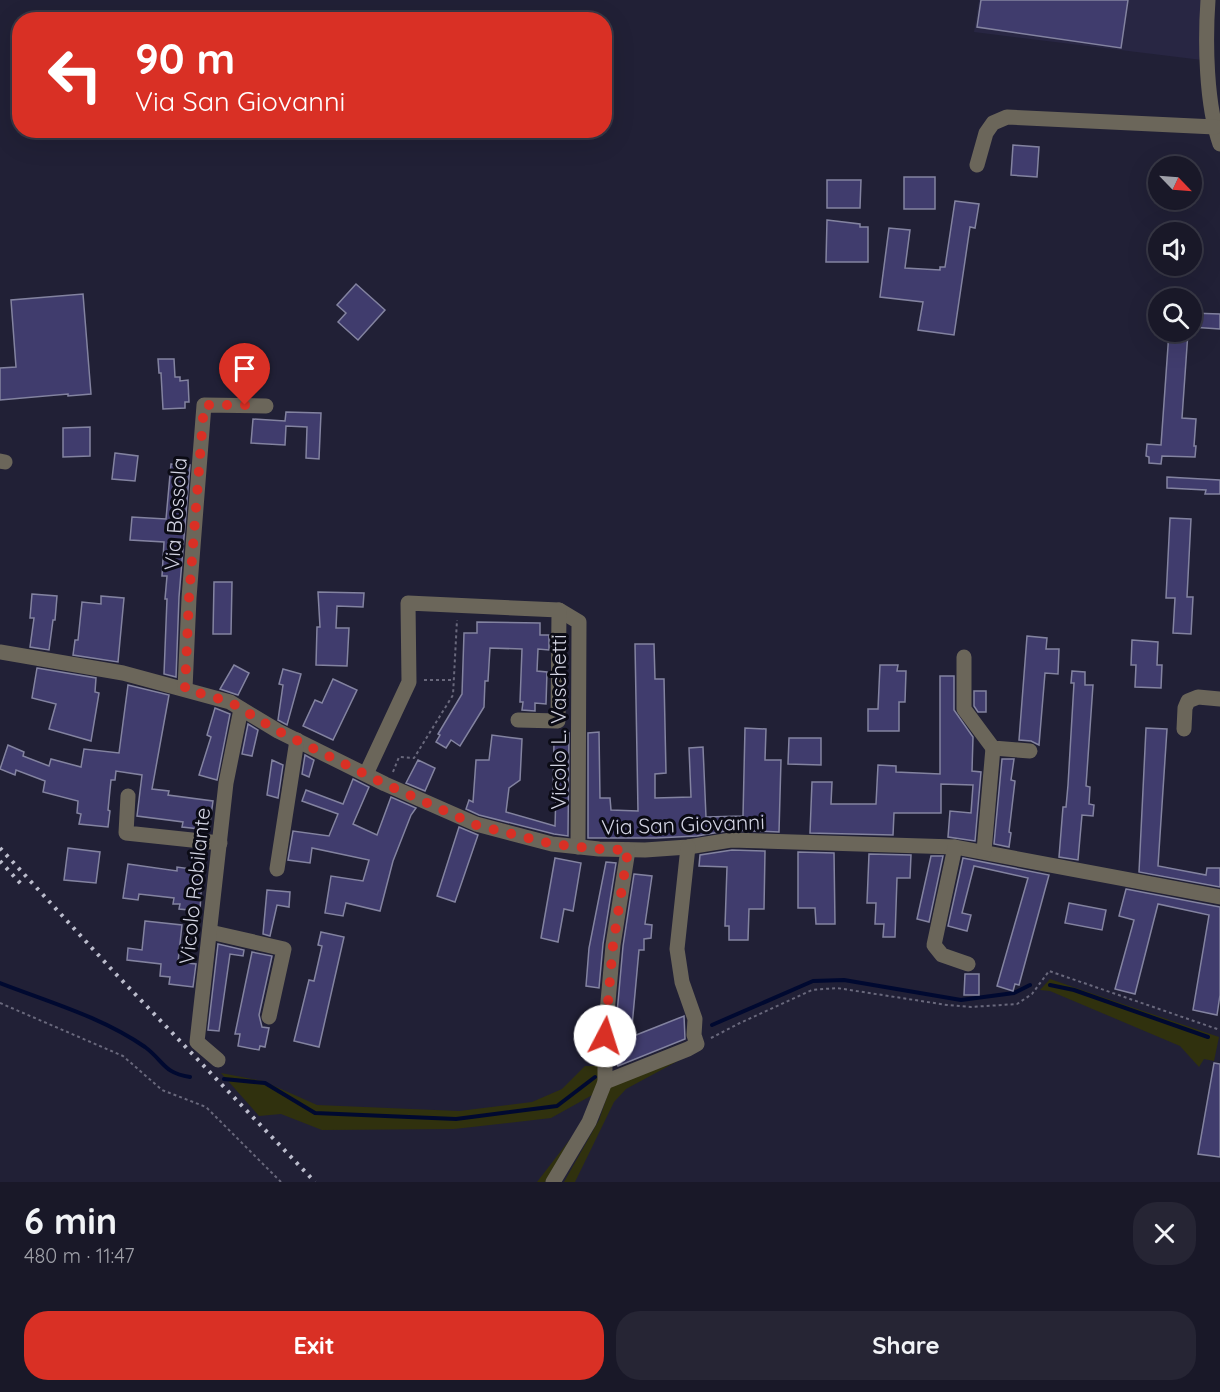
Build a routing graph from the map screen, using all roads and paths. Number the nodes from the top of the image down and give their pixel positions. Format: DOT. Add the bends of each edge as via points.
graph roads {
  1 [pos="1208,0"];
  2 [pos="1215,127"];
  3 [pos="1220,144"];
  4 [pos="977,165"];
  5 [pos="266,406"];
  6 [pos="458,606"];
  7 [pos="559,610"];
  8 [pos="0,652"];
  9 [pos="964,657"];
  10 [pos="409,680"];
  11 [pos="454,680"];
  12 [pos="185,689"];
  13 [pos="1220,699"];
  14 [pos="242,709"];
  15 [pos="518,720"];
  16 [pos="1184,729"];
  17 [pos="297,740"];
  18 [pos="993,748"];
  19 [pos="1030,751"];
  20 [pos="366,774"];
  21 [pos="388,785"];
  22 [pos="128,796"];
  23 [pos="220,843"];
  24 [pos="578,847"];
  25 [pos="688,847"];
  26 [pos="955,847"];
  27 [pos="628,850"];
  28 [pos="984,851"];
  29 [pos="277,869"];
  30 [pos="1220,897"];
  31 [pos="210,932"];
  32 [pos="968,964"];
  33 [pos="0,1003"];
  34 [pos="269,1017"];
  35 [pos="1220,1030"];
  36 [pos="697,1044"];
  37 [pos="218,1060"];
  38 [pos="605,1082"];
  39 [pos="281,1182"];
  40 [pos="553,1182"];
  1 -- 2 [label="street" via="1206,40"];
  2 -- 3 [label="street"];
  2 -- 4 [label="street" via="1007,117 993,123 986,133"];
  5 -- 12 [label="street, Via Bossola" via="204,405"];
  6 -- 7 [label="street"];
  6 -- 10 [label="street" via="408,603"];
  6 -- 11 [label="path"];
  7 -- 15 [label="street" via="558,721"];
  7 -- 24 [label="street, Vicolo L. Vaschetti" via="579,622"];
  8 -- 12 [label="street, Via San Giovanni" via="123,673"];
  9 -- 18 [label="street" via="964,709"];
  10 -- 11 [label="path"];
  10 -- 20 [label="street"];
  11 -- 21 [label="path" via="453,695 414,758 399,757"];
  12 -- 14 [label="street, Via San Giovanni"];
  13 -- 16 [label="street" via="1198,697 1188,701"];
  14 -- 17 [label="street, Via San Giovanni"];
  14 -- 23 [label="street, Vicolo Robilante" via="226,783"];
  17 -- 20 [label="street, Via San Giovanni"];
  17 -- 29 [label="street"];
  18 -- 19 [label="street"];
  18 -- 28 [label="street"];
  20 -- 21 [label="street, Via San Giovanni"];
  21 -- 24 [label="street, Via San Giovanni" via="476,825"];
  22 -- 23 [label="street" via="126,833"];
  23 -- 31 [label="street, Vicolo Robilante"];
  24 -- 27 [label="street, Via San Giovanni"];
  25 -- 26 [label="street, Via San Giovanni" via="731,840"];
  25 -- 27 [label="street, Via San Giovanni"];
  25 -- 36 [label="street" via="678,949"];
  26 -- 28 [label="street, Via San Giovanni"];
  26 -- 32 [label="street" via="934,945 942,955"];
  27 -- 38 [label="street" via="613,945"];
  28 -- 30 [label="street, Via San Giovanni"];
  31 -- 34 [label="street" via="284,950"];
  31 -- 37 [label="street, Vicolo Robilante" via="197,1042"];
  33 -- 39 [label="path" via="123,1056 162,1090 206,1107"];
  35 -- 36 [label="path" via="1049,971 1032,994 1017,1004 947,1005 837,988 812,990"];
  36 -- 38 [label="street"];
  38 -- 40 [label="street" via="589,1122"];
}
